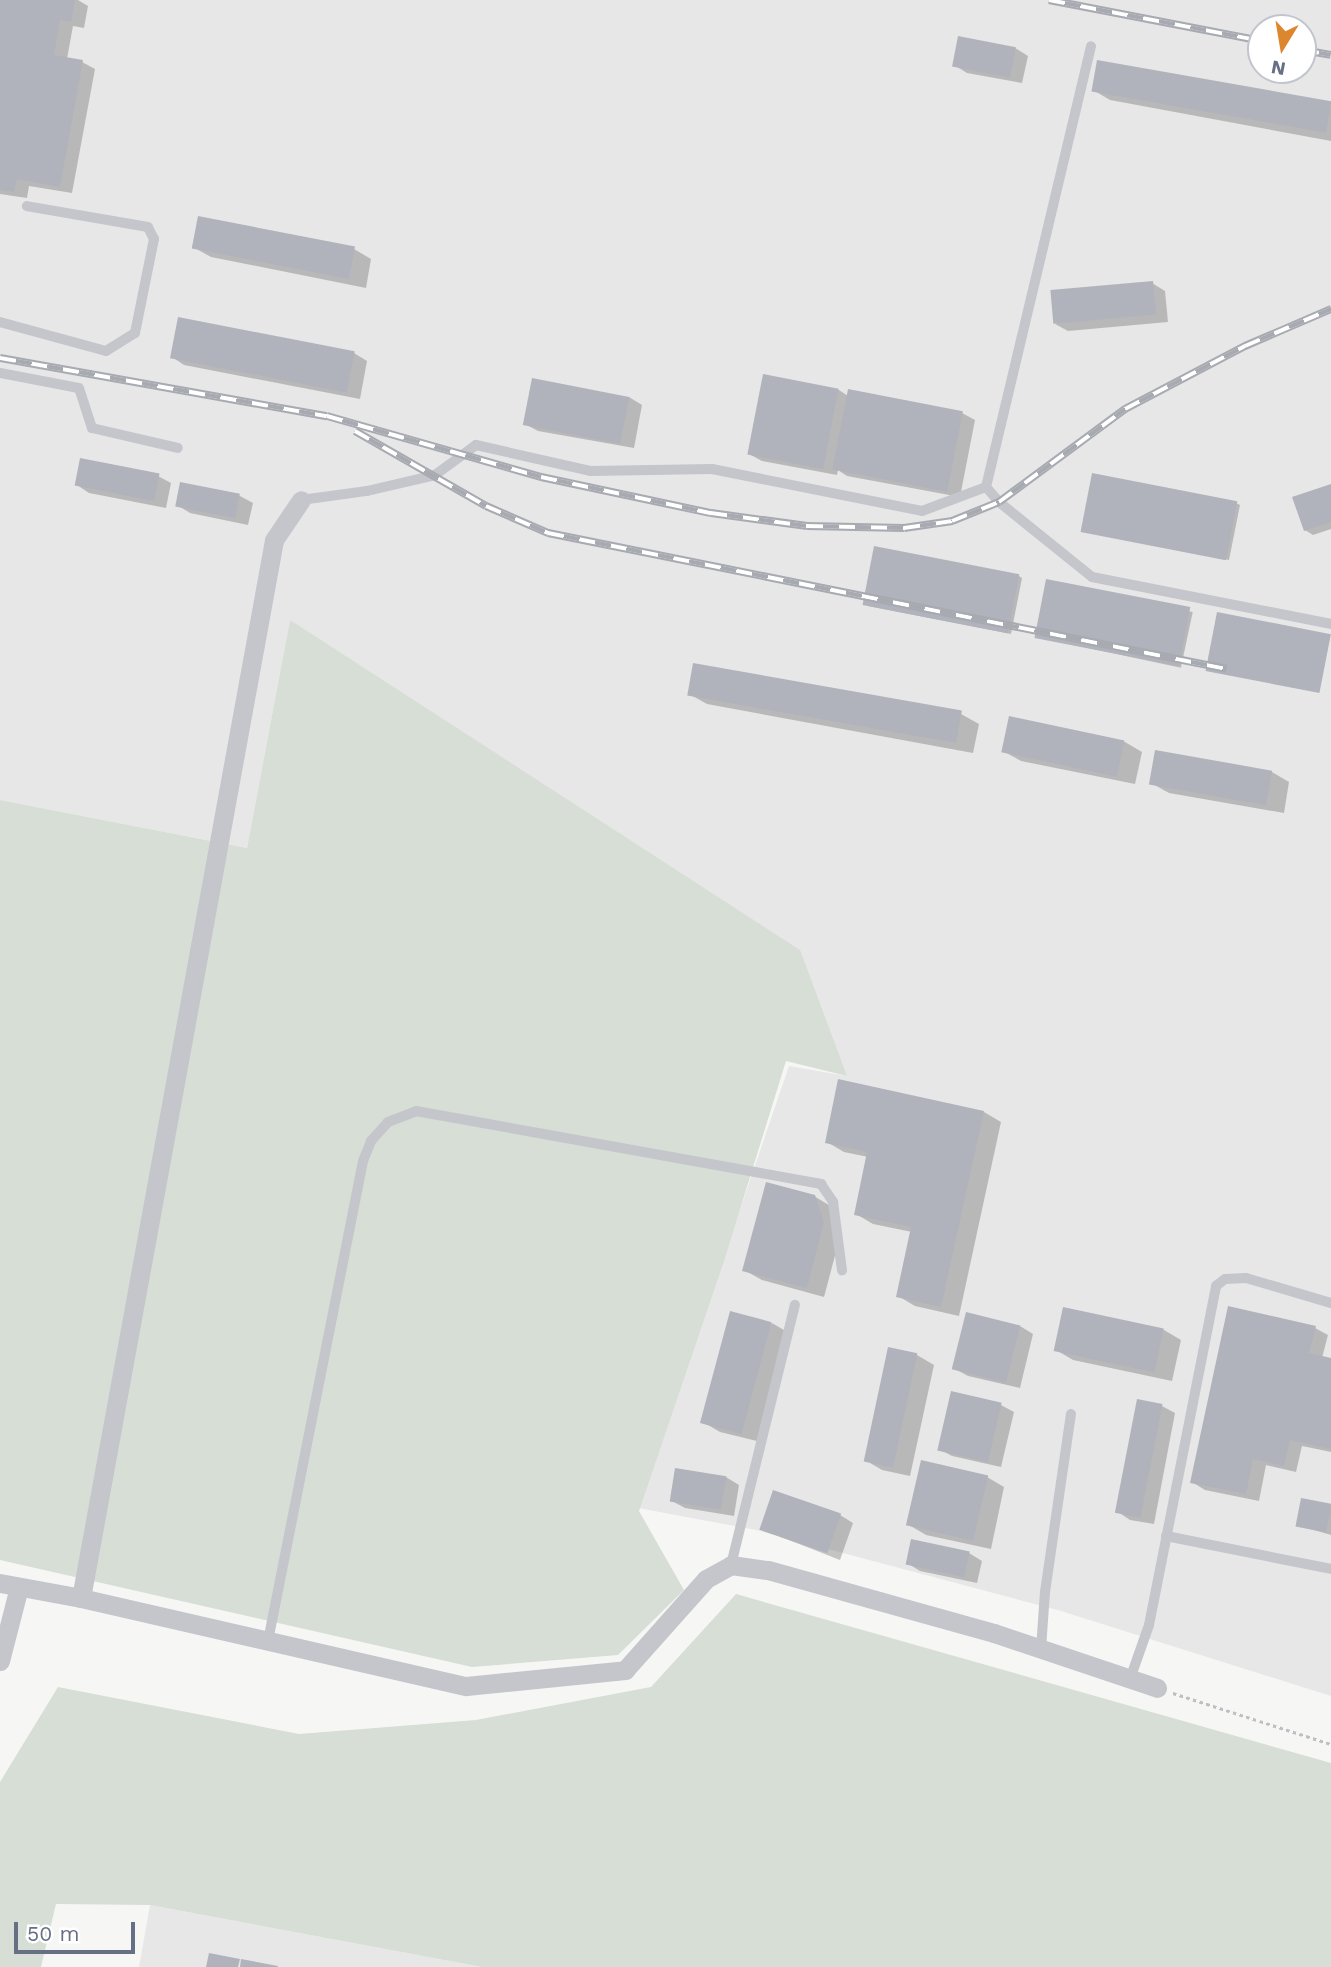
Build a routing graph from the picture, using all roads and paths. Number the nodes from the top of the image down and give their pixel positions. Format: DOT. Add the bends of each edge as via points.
graph roads {
  1 [pos="1091,46"];
  2 [pos="27,206"];
  3 [pos="0,322"];
  4 [pos="0,373"];
  5 [pos="178,448"];
  6 [pos="986,487"];
  7 [pos="301,500"];
  8 [pos="1331,624"];
  9 [pos="842,1270"];
  10 [pos="1331,1303"];
  11 [pos="795,1304"];
  12 [pos="1070,1414"];
  13 [pos="1166,1536"];
  14 [pos="731,1565"];
  15 [pos="1331,1569"];
  16 [pos="9,1585"];
  17 [pos="81,1598"];
  18 [pos="268,1640"];
  19 [pos="1041,1649"];
  20 [pos="0,1661"];
  21 [pos="1129,1679"];
  22 [pos="1157,1688"];
  23 [pos="1331,1744"];
  1 -- 6 [label="lane"];
  2 -- 3 [label="lane" via="148,227 154,239 135,333 106,351"];
  4 -- 5 [label="lane" via="79,388 92,428"];
  6 -- 7 [label="lane" via="922,511 712,468 590,471 476,445 435,475"];
  6 -- 8 [label="lane" via="1092,577"];
  7 -- 17 [label="street" via="274,540"];
  9 -- 18 [label="lane" via="833,1202 821,1184 416,1111 388,1122 371,1141 363,1161"];
  10 -- 13 [label="lane" via="1246,1278 1225,1279 1216,1286"];
  11 -- 14 [label="lane"];
  12 -- 19 [label="lane"];
  13 -- 15 [label="lane"];
  13 -- 21 [label="lane" via="1149,1625"];
  14 -- 18 [label="street" via="706,1579 625,1670 467,1686"];
  14 -- 19 [label="street" via="768,1570"];
  16 -- 17 [label="street"];
  16 -- 20 [label="street"];
  17 -- 18 [label="street"];
  19 -- 21 [label="street"];
  21 -- 22 [label="street"];
  22 -- 23 [label="path"];
}
